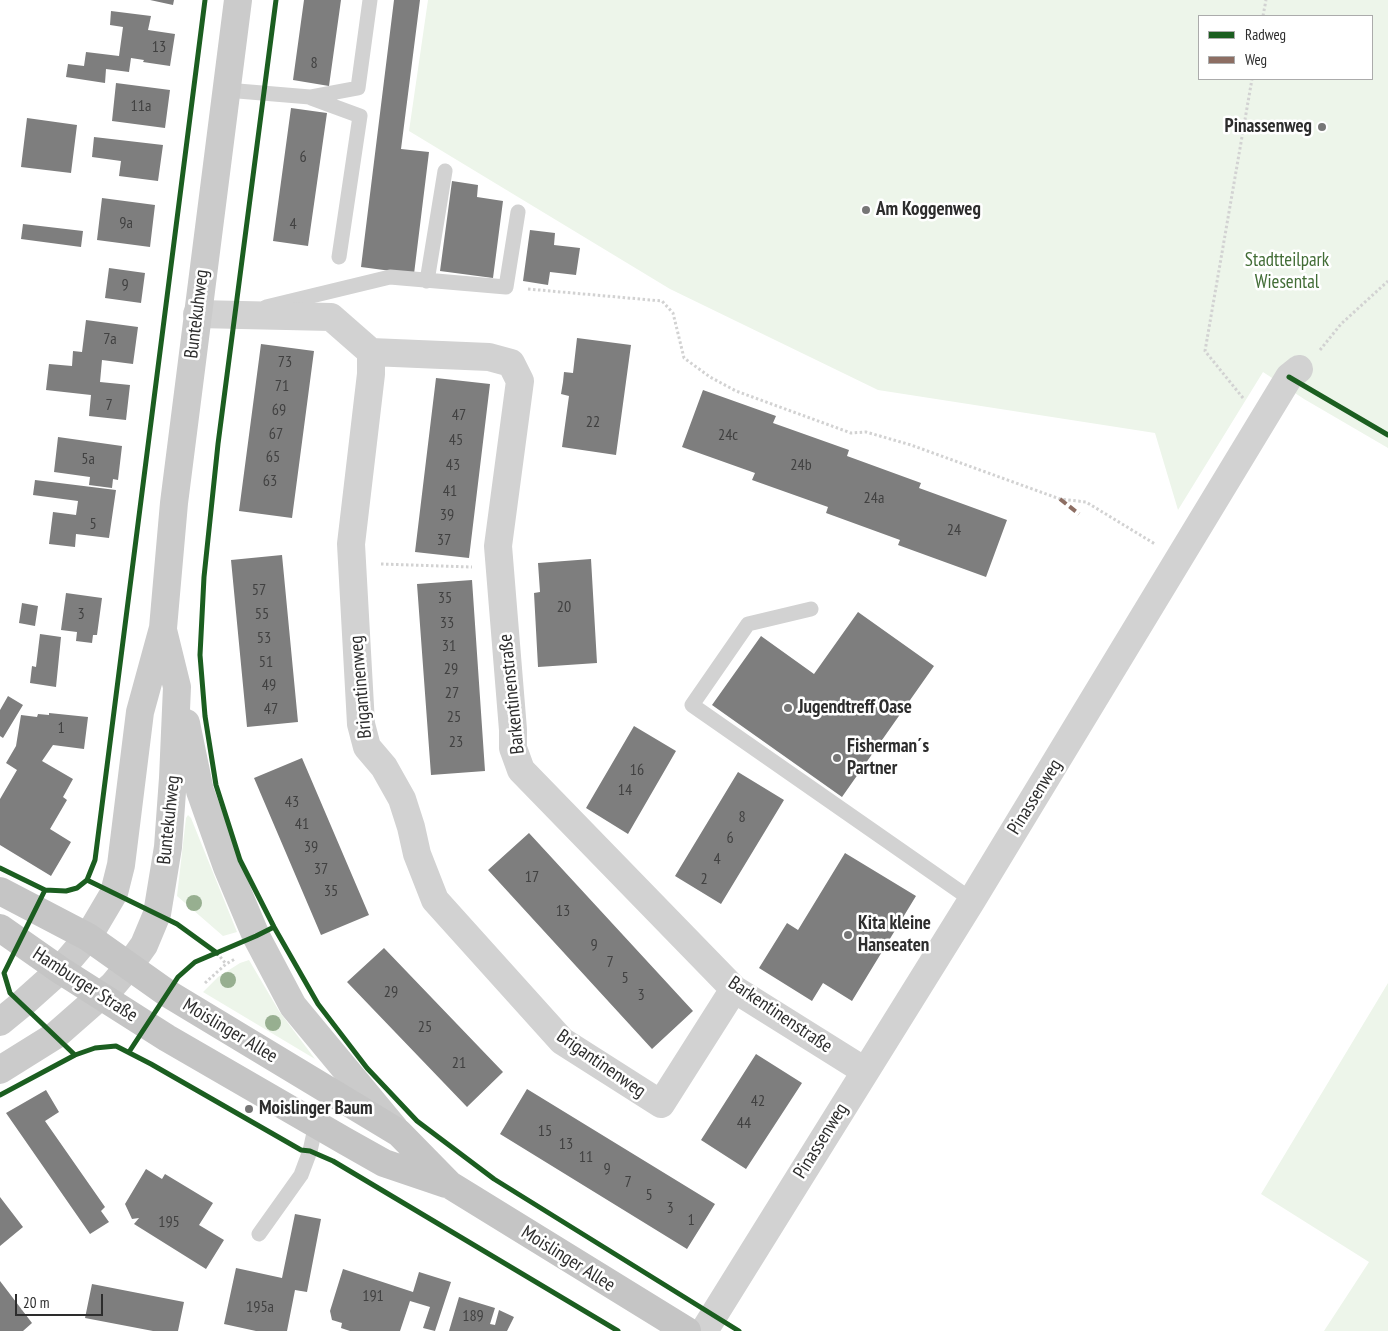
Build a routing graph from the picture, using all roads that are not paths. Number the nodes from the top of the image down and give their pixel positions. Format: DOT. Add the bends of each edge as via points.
graph roads {
  1 [pos="238,0"];
  2 [pos="370,0"];
  3 [pos="226,90"];
  4 [pos="310,98"];
  5 [pos="445,171"];
  6 [pos="518,212"];
  7 [pos="339,257"];
  8 [pos="427,280"];
  9 [pos="199,302"];
  10 [pos="235,314"];
  11 [pos="371,352"];
  12 [pos="1299,369"];
  13 [pos="811,609"];
  14 [pos="163,628"];
  15 [pos="177,688"];
  16 [pos="0,891"];
  17 [pos="972,900"];
  18 [pos="0,928"];
  19 [pos="88,937"];
  20 [pos="129,966"];
  21 [pos="60,970"];
  22 [pos="734,989"];
  23 [pos="101,996"];
  24 [pos="0,1022"];
  25 [pos="146,1025"];
  26 [pos="0,1070"];
  27 [pos="865,1071"];
  28 [pos="316,1124"];
  29 [pos="399,1133"];
  30 [pos="450,1185"];
  31 [pos="259,1234"];
  32 [pos="687,1331"];
  33 [pos="704,1331"];
  1 -- 3 [label="main road, Buntekuhweg"];
  2 -- 4 [label="lane" via="358,88"];
  3 -- 4 [label="lane"];
  3 -- 9 [label="main road, Buntekuhweg"];
  4 -- 7 [label="lane" via="360,116"];
  5 -- 8 [label="lane"];
  6 -- 8 [label="lane" via="506,287"];
  8 -- 10 [label="lane" via="390,277"];
  9 -- 10 [label="street"];
  9 -- 14 [label="main road, Buntekuhweg" via="174,502"];
  10 -- 11 [label="street" via="331,317"];
  11 -- 22 [label="street, Barkentinenstraße" via="489,357 511,363 520,381 498,546 514,748 521,770"];
  11 -- 22 [label="street, Brigantinenweg" via="372,374 351,544 361,724 367,747 384,767 402,800 417,854 435,900 562,1040 661,1104"];
  12 -- 17 [label="street, Pinassenweg" via="1289,377"];
  13 -- 17 [label="lane" via="748,624 692,704"];
  14 -- 15 [label="main road, Buntekuhweg"];
  14 -- 19 [label="main road, Buntekuhweg" via="140,712 114,893"];
  15 -- 20 [label="main road, Buntekuhweg" via="168,847 157,914 144,945"];
  15 -- 29 [label="main road" via="200,791 256,936 292,1006"];
  16 -- 19 [label="main road, Moislinger Allee"];
  17 -- 27 [label="street, Pinassenweg"];
  18 -- 21 [label="main road, Hamburger Straße"];
  19 -- 20 [label="main road, Moislinger Allee"];
  19 -- 21 [label="main road, Buntekuhweg"];
  20 -- 23 [label="main road, Buntekuhweg"];
  20 -- 29 [label="main road, Moislinger Allee" via="167,993"];
  21 -- 23 [label="main road, Hamburger Straße"];
  21 -- 24 [label="main road, Buntekuhweg"];
  22 -- 27 [label="street, Barkentinenstraße"];
  23 -- 25 [label="main road, Hamburger Straße"];
  23 -- 26 [label="main road, Buntekuhweg" via="56,1035"];
  25 -- 28 [label="main road, Moislinger Allee"];
  27 -- 33 [label="street, Pinassenweg"];
  28 -- 30 [label="main road, Moislinger Allee" via="384,1164"];
  28 -- 31 [label="lane" via="301,1175"];
  29 -- 30 [label="main road, Moislinger Allee"];
  30 -- 32 [label="main road, Moislinger Allee"];
}
